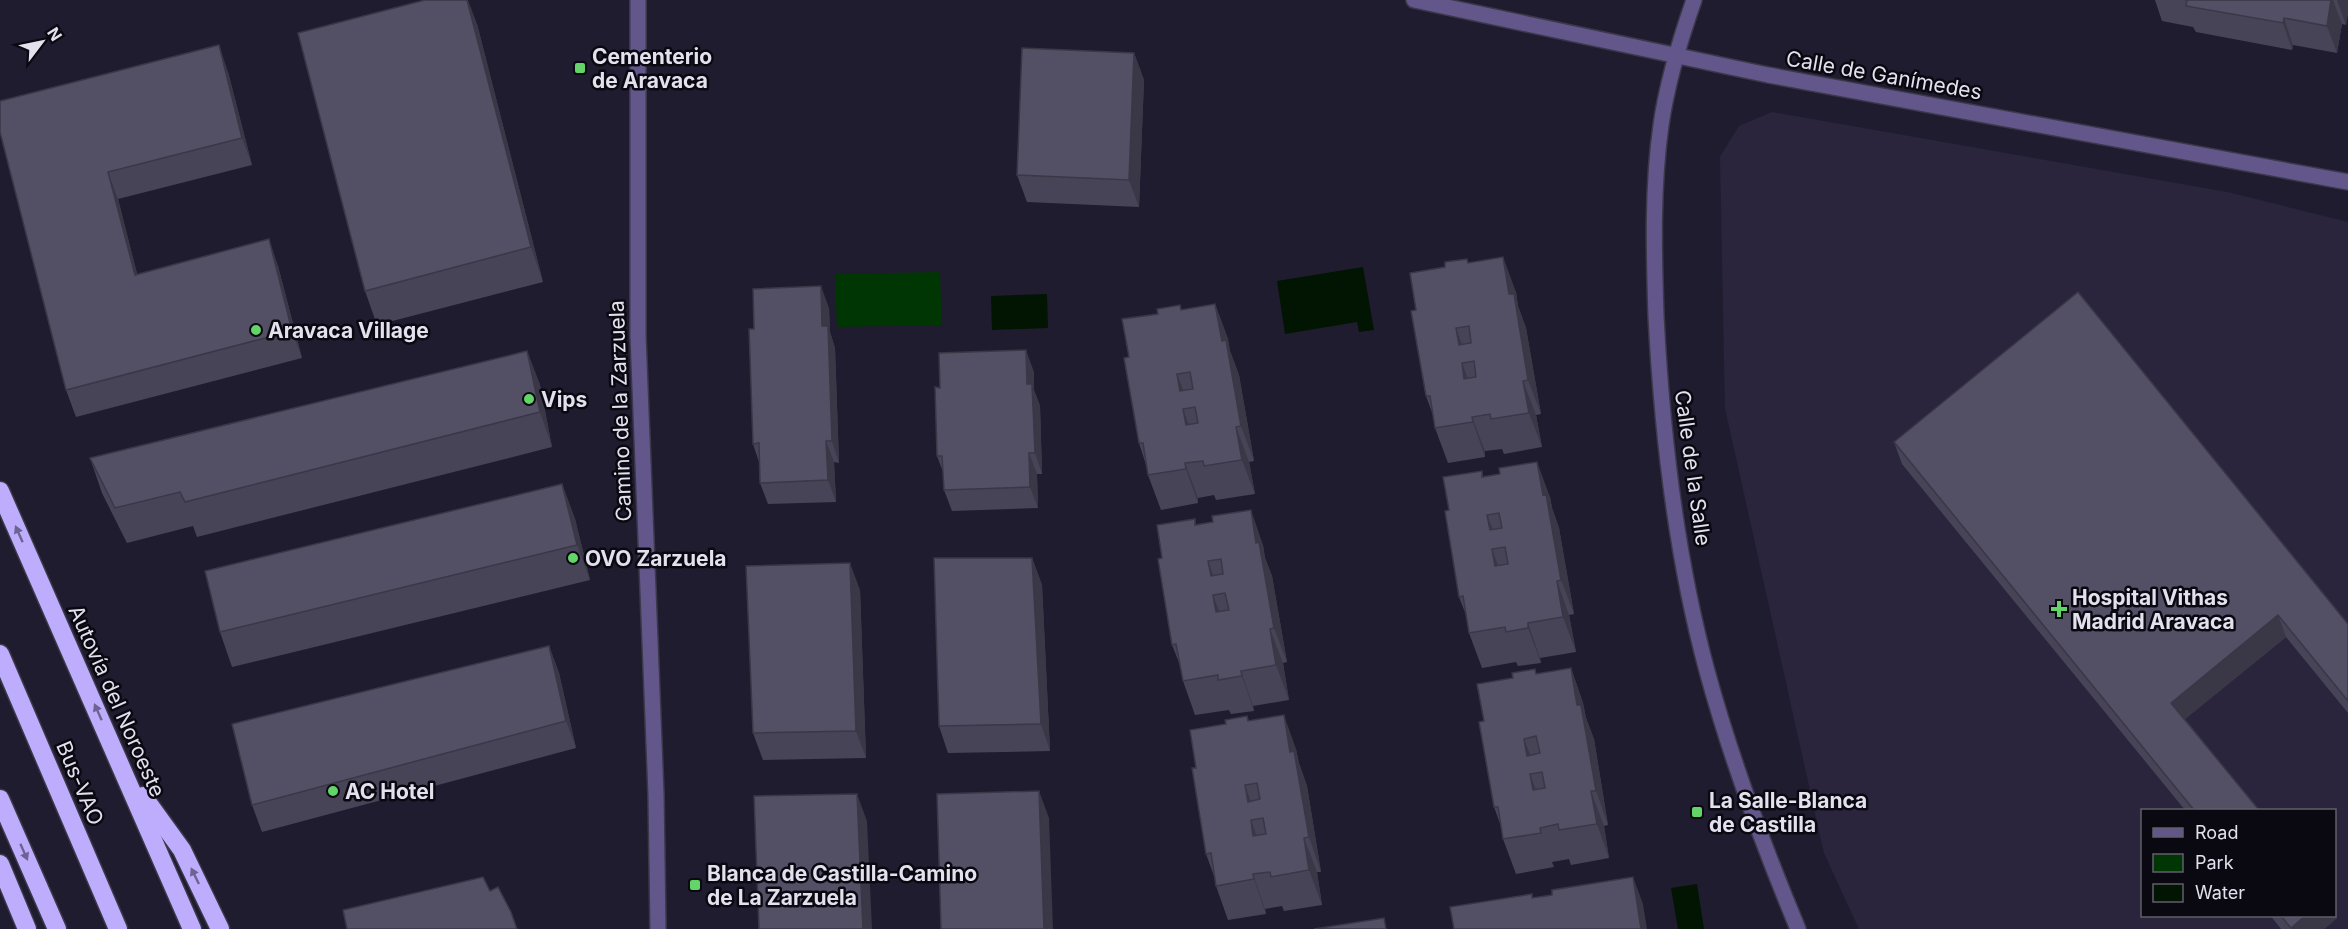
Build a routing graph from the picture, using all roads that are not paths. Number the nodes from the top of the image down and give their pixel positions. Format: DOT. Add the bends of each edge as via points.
graph roads {
  1 [pos="638,0"];
  2 [pos="1414,0"];
  3 [pos="1694,0"];
  4 [pos="1677,57"];
  5 [pos="2348,182"];
  6 [pos="0,491"];
  7 [pos="0,654"];
  8 [pos="122,766"];
  9 [pos="0,799"];
  10 [pos="0,864"];
  11 [pos="27,929"];
  12 [pos="57,929"];
  13 [pos="118,929"];
  14 [pos="192,929"];
  15 [pos="220,929"];
  16 [pos="658,929"];
  17 [pos="1798,929"];
  1 -- 16 [label="street, Camino de la Zarzuela" via="638,336"];
  2 -- 4 [label="street, Calle de Ganímedes"];
  3 -- 4 [label="street, Calle de la Salle"];
  4 -- 5 [label="street, Calle de Ganímedes"];
  4 -- 17 [label="street, Calle de la Salle" via="1661,125 1654,265 1662,401 1674,500 1707,670 1749,801"];
  8 -- 6 [label="highway, Autovía del Noroeste, one-way"];
  7 -- 13 [label="highway, Bus-VAO"];
  8 -- 14 [label="highway, Autovía del Noroeste"];
  15 -- 8 [label="highway, one-way" via="182,850"];
  9 -- 12 [label="highway, one-way"];
  10 -- 11 [label="highway"];
}
